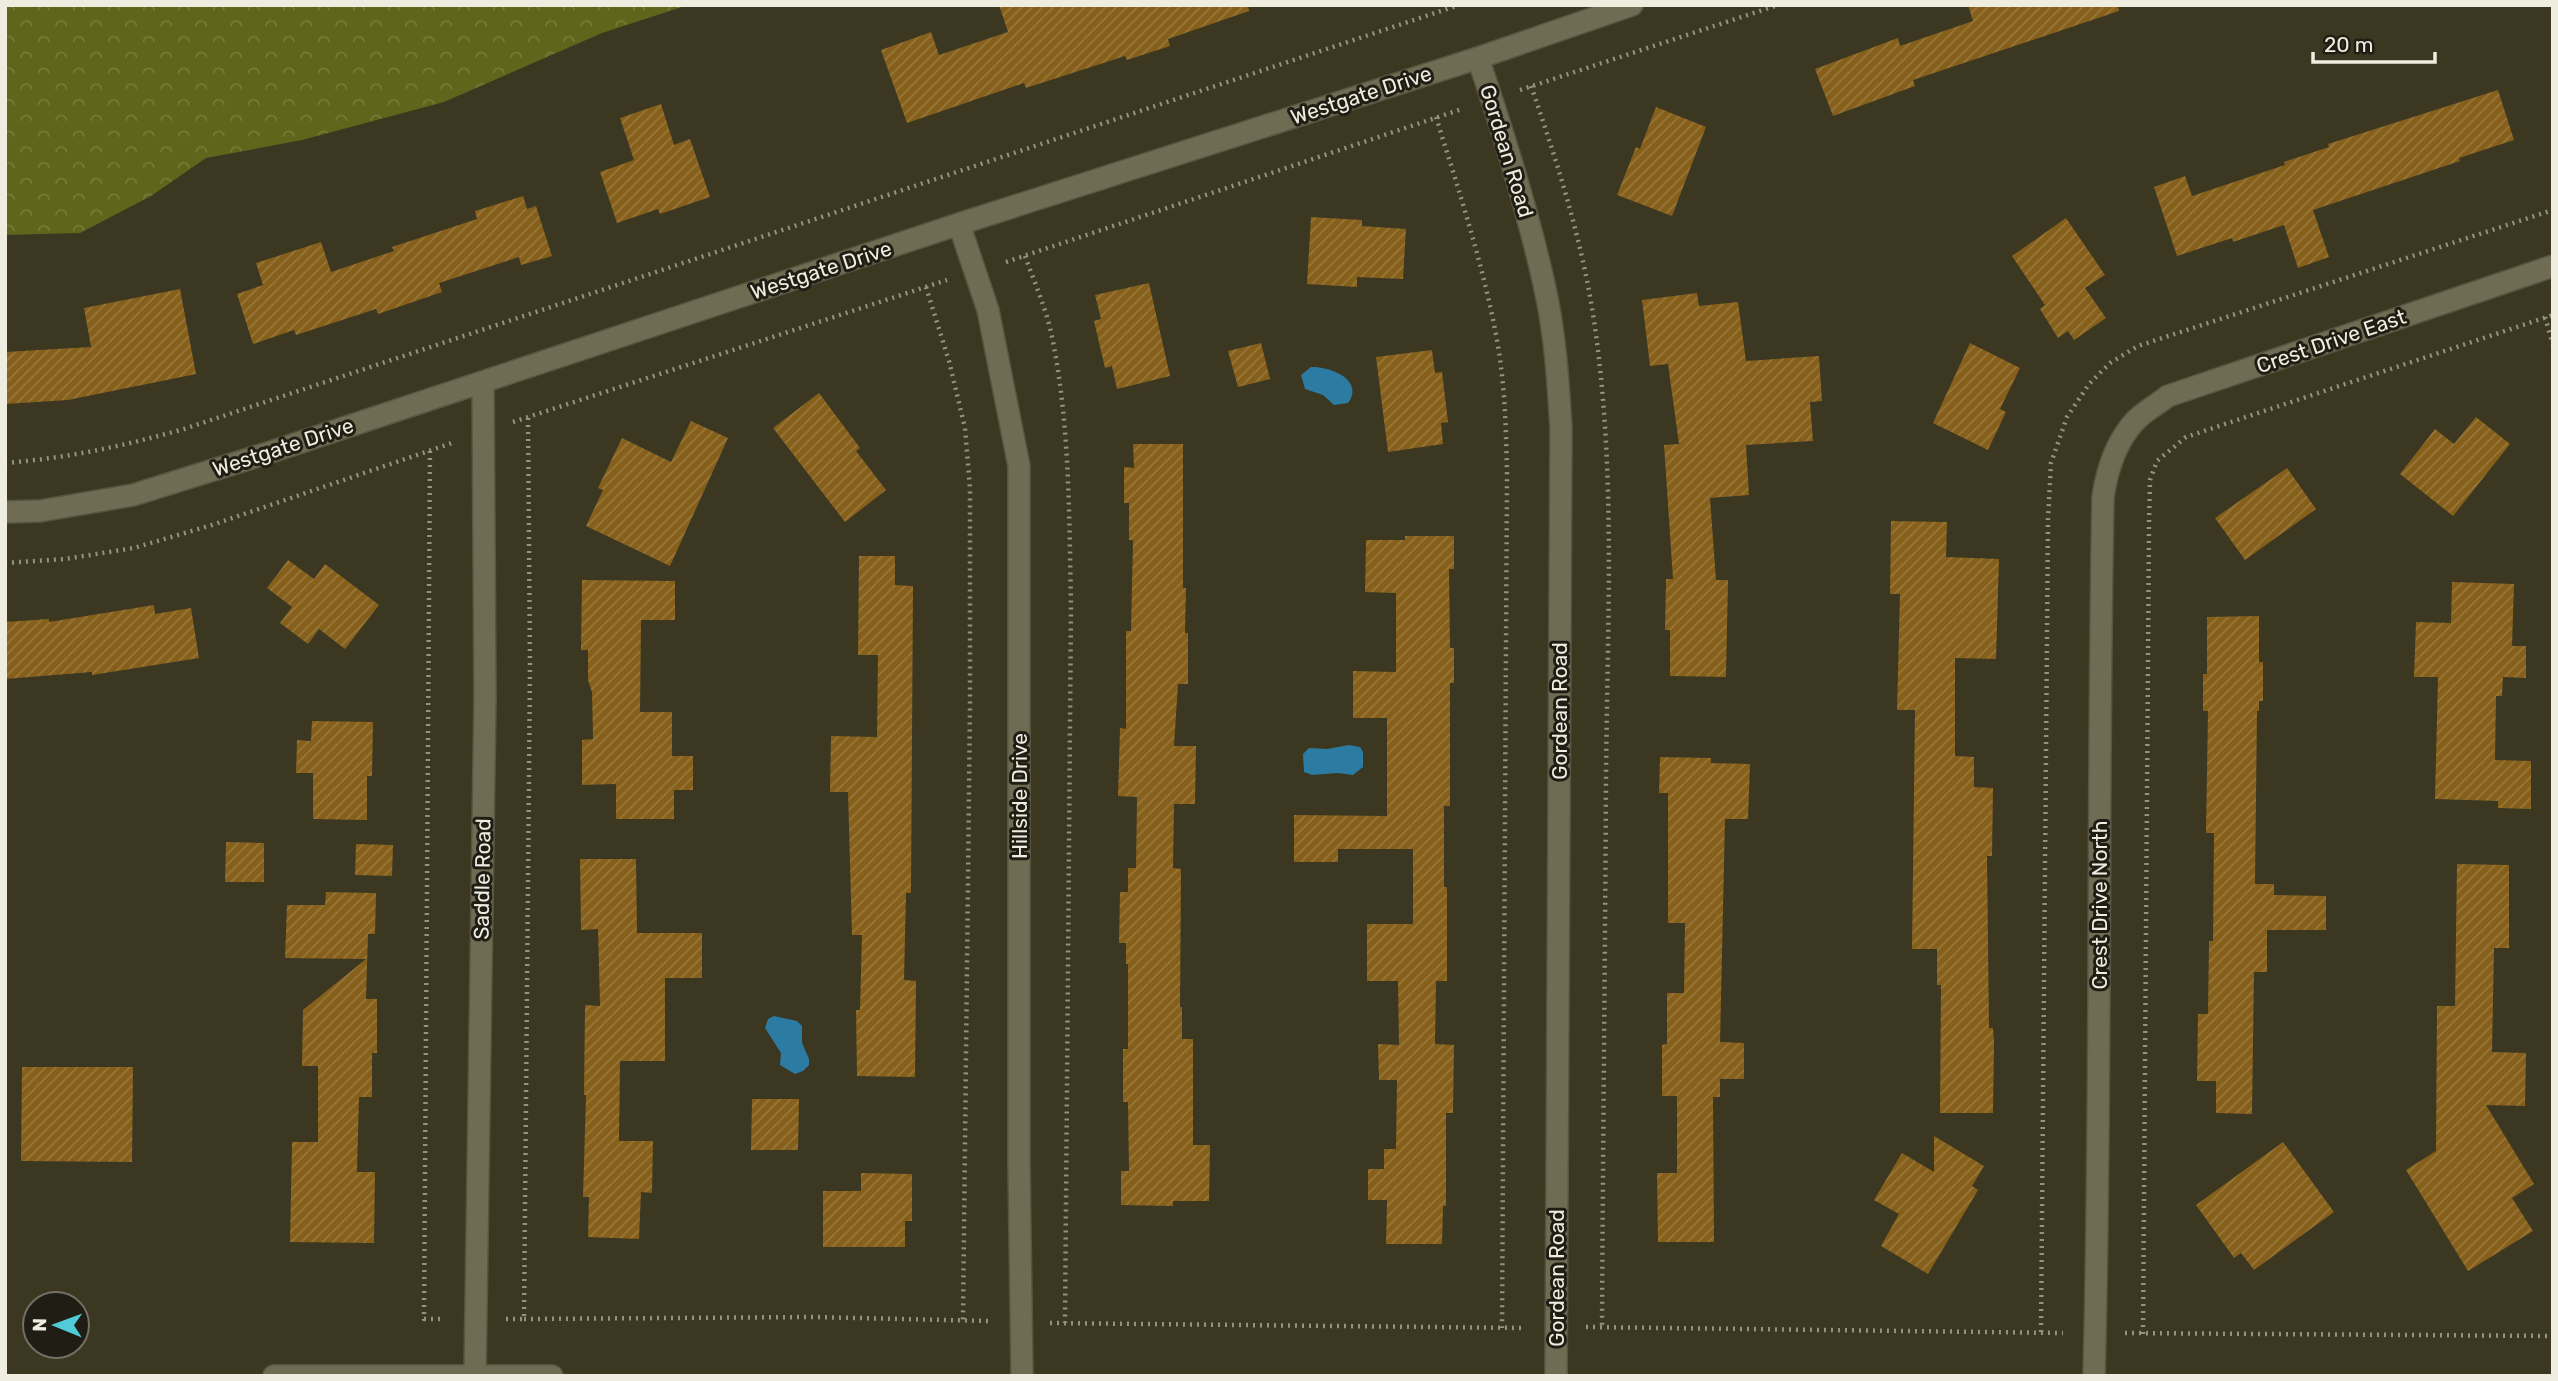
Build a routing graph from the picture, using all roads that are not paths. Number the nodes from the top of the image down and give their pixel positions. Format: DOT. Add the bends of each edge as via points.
graph roads {
  1 [pos="1632,5"];
  2 [pos="1478,58"];
  3 [pos="959,224"];
  4 [pos="2553,266"];
  5 [pos="483,382"];
  6 [pos="2123,439"];
  7 [pos="5,512"];
  8 [pos="475,1375"];
  9 [pos="274,1376"];
  10 [pos="552,1376"];
  11 [pos="1022,1376"];
  12 [pos="1556,1376"];
  13 [pos="2094,1376"];
  1 -- 2 [label="street, Westgate Drive"];
  2 -- 3 [label="street, Westgate Drive"];
  2 -- 12 [label="street, Gordean Road" via="1514,168 1545,286 1561,428"];
  3 -- 5 [label="street, Westgate Drive"];
  3 -- 11 [label="street, Hillside Drive" via="988,310 1019,466"];
  4 -- 6 [label="street, Crest Drive East" via="2168,397 2137,420"];
  5 -- 7 [label="street, Westgate Drive" via="133,495 40,511"];
  5 -- 8 [label="street, Saddle Road" via="485,698"];
  6 -- 13 [label="street, Crest Drive North" via="2107,472 2103,498"];
  8 -- 9 [label="street"];
  8 -- 10 [label="street"];
}
